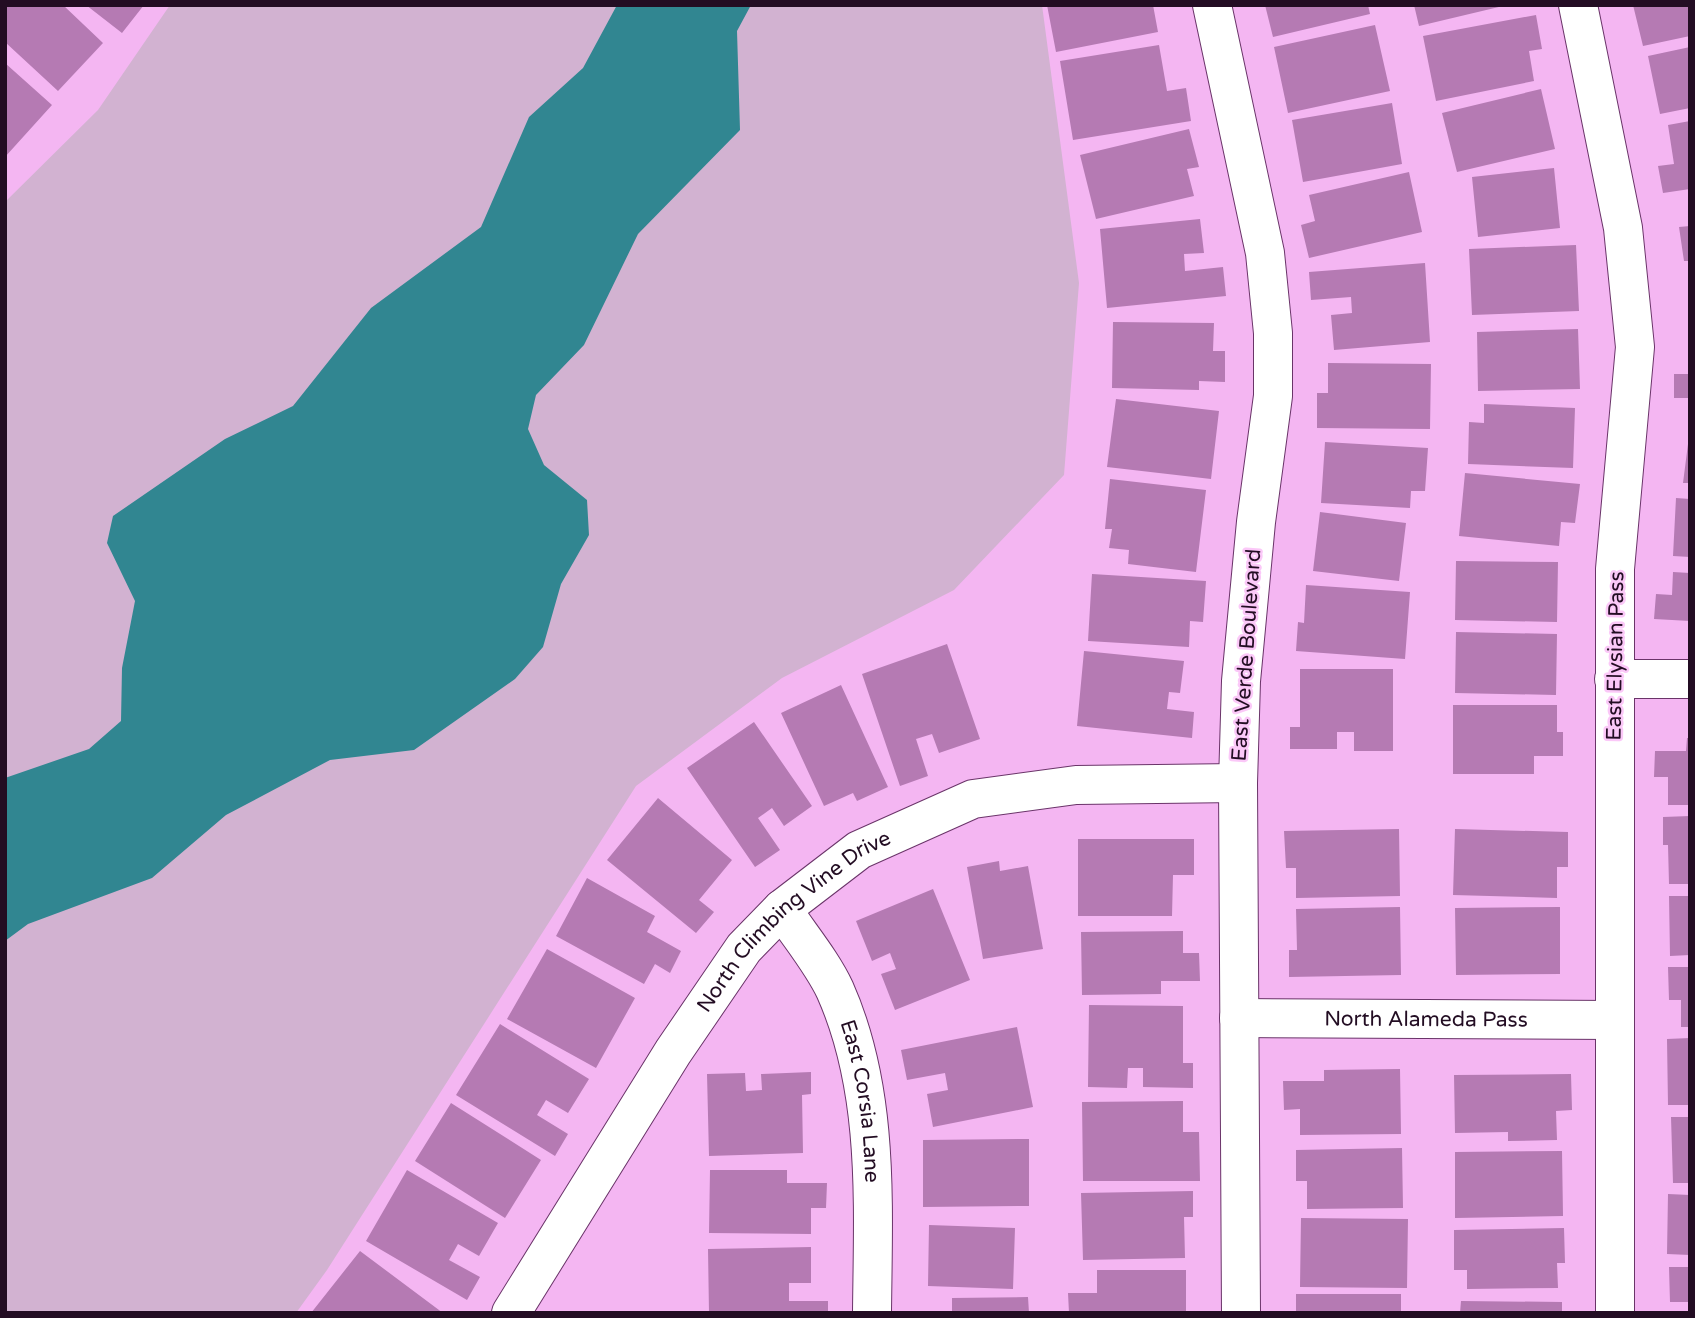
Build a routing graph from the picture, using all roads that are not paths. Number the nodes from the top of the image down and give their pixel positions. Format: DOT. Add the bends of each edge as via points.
graph roads {
  1 [pos="1212,5"];
  2 [pos="1578,5"];
  3 [pos="1614,679"];
  4 [pos="1690,679"];
  5 [pos="1238,783"];
  6 [pos="782,909"];
  7 [pos="1239,1018"];
  8 [pos="1614,1020"];
  9 [pos="511,1313"];
  10 [pos="872,1313"];
  11 [pos="1241,1313"];
  12 [pos="1615,1313"];
  1 -- 5 [label="street, East Verde Boulevard" via="1265,253 1273,333 1273,396 1242,667"];
  2 -- 3 [label="street, East Elysian Pass" via="1623,228 1635,347 1615,569"];
  3 -- 4 [label="street"];
  3 -- 8 [label="street, East Elysian Pass"];
  5 -- 6 [label="street, North Climbing Vine Drive" via="1076,785 973,799 859,850"];
  5 -- 7 [label="street, East Verde Boulevard"];
  6 -- 9 [label="street, North Climbing Vine Drive" via="744,948 673,1052"];
  6 -- 10 [label="street, East Corsia Lane" via="835,989 857,1054 874,1157"];
  7 -- 8 [label="street, North Alameda Pass"];
  7 -- 11 [label="street, East Verde Boulevard"];
  8 -- 12 [label="street, East Elysian Pass"];
}
